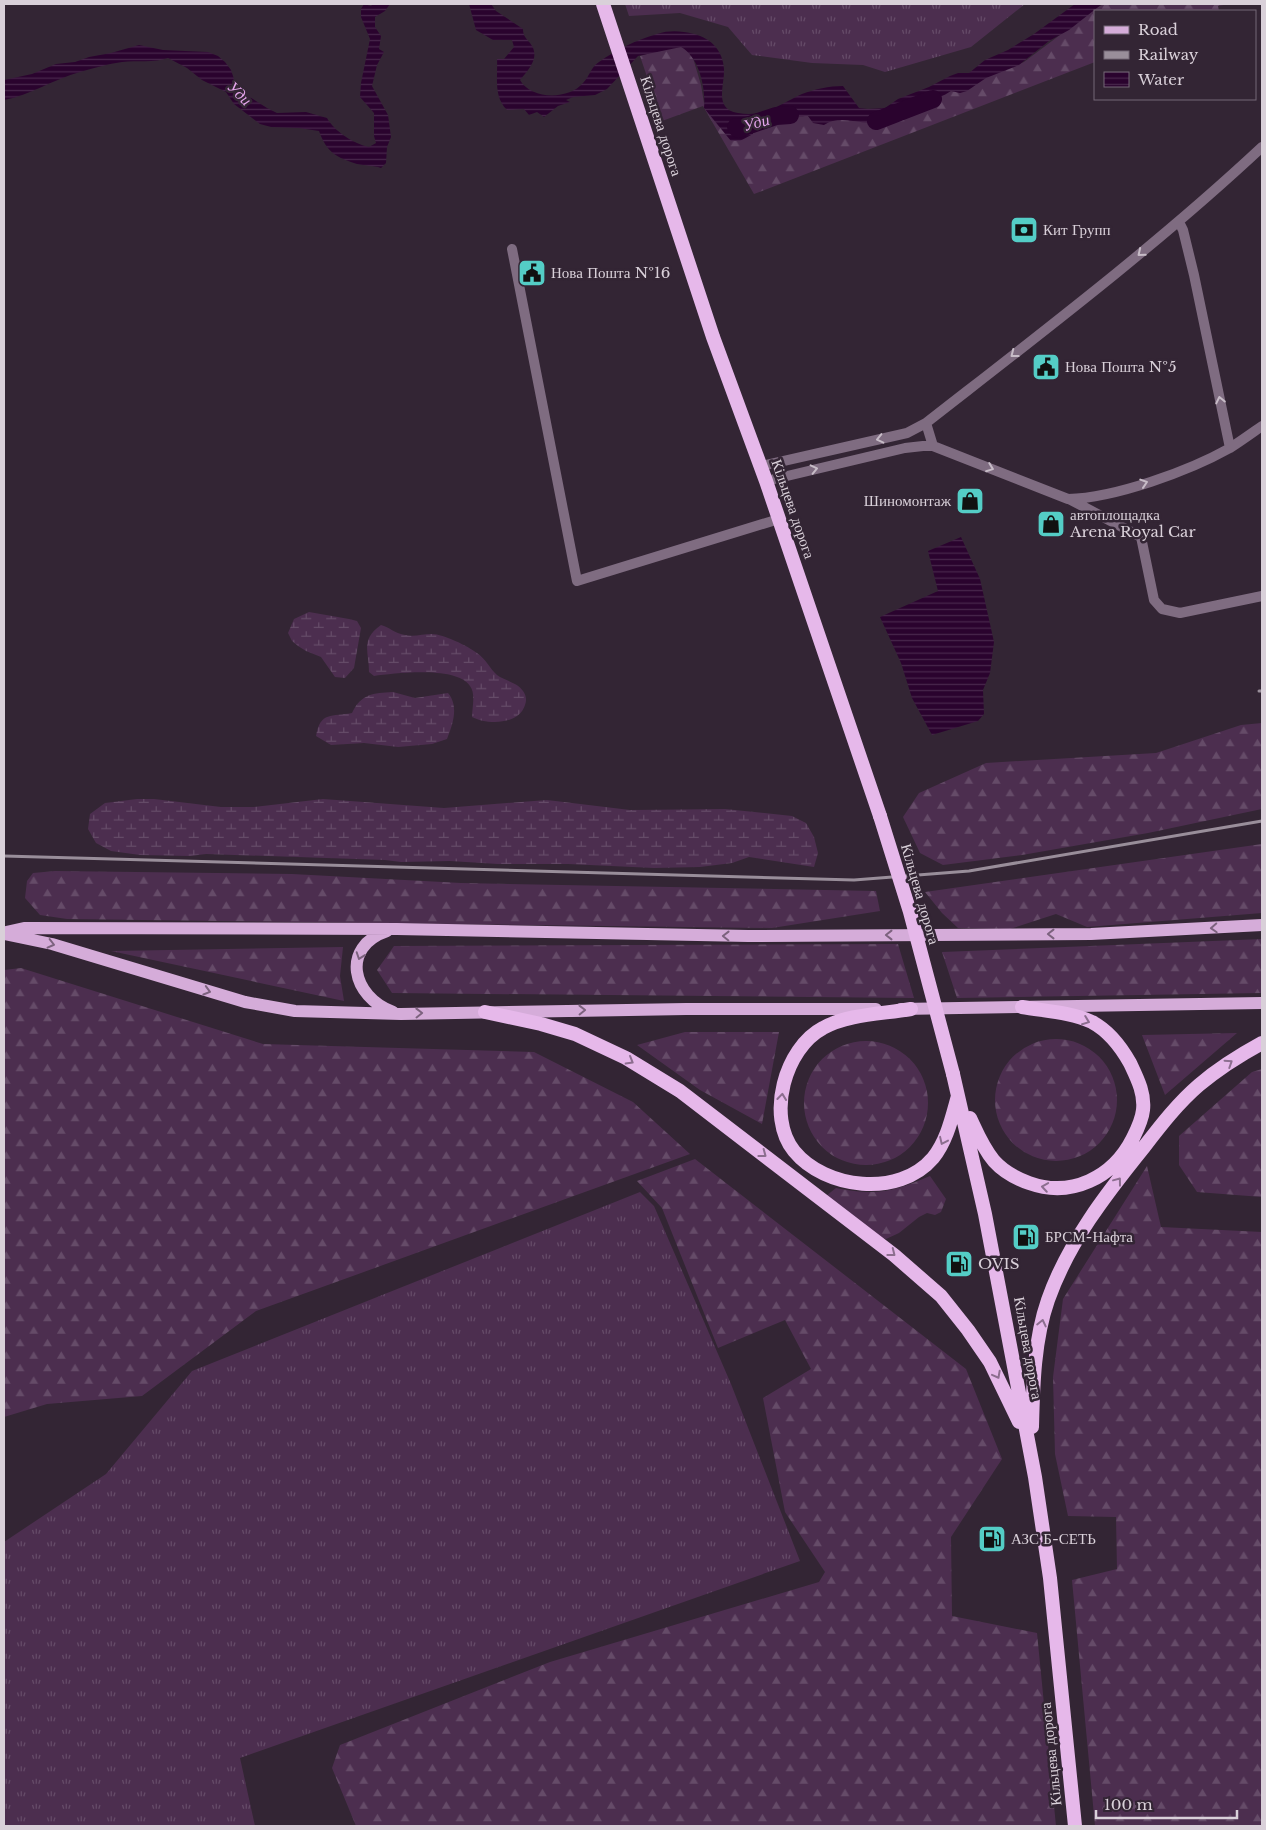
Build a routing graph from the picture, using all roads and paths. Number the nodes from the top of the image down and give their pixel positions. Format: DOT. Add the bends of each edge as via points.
graph roads {
  1 [pos="603,4"];
  2 [pos="1262,147"];
  3 [pos="1178,222"];
  4 [pos="512,248"];
  5 [pos="926,423"];
  6 [pos="1262,426"];
  7 [pos="933,446"];
  8 [pos="1230,448"];
  9 [pos="761,466"];
  10 [pos="766,480"];
  11 [pos="1068,499"];
  12 [pos="778,519"];
  13 [pos="1262,596"];
  14 [pos="1262,925"];
  15 [pos="397,929"];
  16 [pos="4,933"];
  17 [pos="1262,1004"];
  18 [pos="1022,1007"];
  19 [pos="911,1010"];
  20 [pos="485,1012"];
  21 [pos="401,1014"];
  22 [pos="1262,1043"];
  23 [pos="958,1095"];
  24 [pos="1032,1458"];
  25 [pos="1075,1826"];
  1 -- 9 [label="highway, Кільцева дорога" via="713,337"];
  2 -- 3 [label="street"];
  3 -- 5 [label="street, one-way"];
  8 -- 3 [label="street, one-way" via="1184,230"];
  4 -- 12 [label="street" via="577,582"];
  5 -- 7 [label="street"];
  5 -- 9 [label="street, one-way" via="907,433"];
  6 -- 8 [label="street"];
  10 -- 7 [label="street, one-way" via="905,448"];
  7 -- 11 [label="street, one-way"];
  11 -- 8 [label="street, one-way" via="1101,496 1140,484"];
  9 -- 10 [label="highway, Кільцева дорога"];
  10 -- 12 [label="highway, Кільцева дорога"];
  11 -- 13 [label="street" via="1141,537 1154,600 1162,609 1180,613"];
  12 -- 23 [label="highway, Кільцева дорога, bridge" via="880,816 910,912"];
  14 -- 15 [label="main road, one-way" via="1091,934 758,936"];
  15 -- 16 [label="main road" via="24,928"];
  15 -- 21 [label="main road, one-way" via="372,938 362,948 357,967 359,981 367,995 378,1005"];
  16 -- 21 [label="main road, one-way" via="52,944 261,1006 295,1011"];
  17 -- 18 [label="main road"];
  18 -- 19 [label="main road"];
  18 -- 23 [label="highway, one-way" via="1090,1022 1110,1035 1123,1051 1139,1082 1143,1105 1138,1129 1124,1154 1100,1176 1081,1185 1060,1188 1028,1183 994,1161"];
  20 -- 19 [label="main road, one-way"];
  23 -- 19 [label="highway, one-way" via="936,1155 917,1171 892,1181 865,1184 832,1176 807,1163 789,1144 782,1121 783,1091 792,1060 805,1042 823,1027 839,1022"];
  21 -- 20 [label="main road, one-way"];
  20 -- 24 [label="highway, one-way" via="575,1034 626,1058 680,1091 894,1254 941,1296 979,1345 1010,1402"];
  24 -- 22 [label="highway, one-way" via="1034,1385 1042,1323 1048,1299 1074,1245 1093,1213 1184,1100 1222,1067"];
  23 -- 24 [label="highway, Кільцева дорога" via="1002,1294"];
  24 -- 25 [label="highway, Кільцева дорога" via="1050,1578"];
}
